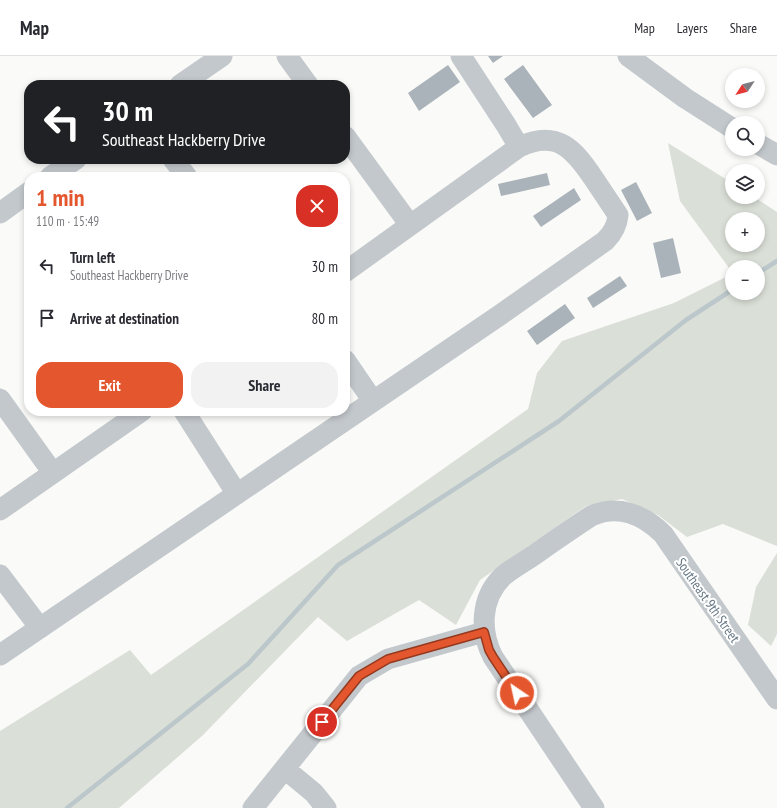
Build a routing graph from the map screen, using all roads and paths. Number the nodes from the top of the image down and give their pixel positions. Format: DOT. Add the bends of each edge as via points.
graph roads {
  1 [pos="222,56"];
  2 [pos="287,56"];
  3 [pos="461,56"];
  4 [pos="628,56"];
  5 [pos="187,80"];
  6 [pos="304,80"];
  7 [pos="725,124"];
  8 [pos="350,143"];
  9 [pos="519,147"];
  10 [pos="765,148"];
  11 [pos="777,155"];
  12 [pos="69,164"];
  13 [pos="177,164"];
  14 [pos="57,172"];
  15 [pos="183,172"];
  16 [pos="24,198"];
  17 [pos="0,213"];
  18 [pos="410,225"];
  19 [pos="350,268"];
  20 [pos="350,368"];
  21 [pos="0,399"];
  22 [pos="373,402"];
  23 [pos="135,416"];
  24 [pos="187,416"];
  25 [pos="53,473"];
  26 [pos="237,494"];
  27 [pos="0,510"];
  28 [pos="0,575"];
  29 [pos="40,628"];
  30 [pos="484,632"];
  31 [pos="0,655"];
  32 [pos="777,700"];
  33 [pos="285,768"];
  34 [pos="253,808"];
  35 [pos="326,808"];
  36 [pos="594,808"];
  1 -- 5 [label="street"];
  2 -- 6 [label="street"];
  3 -- 9 [label="street"];
  4 -- 7 [label="street"];
  8 -- 18 [label="street"];
  9 -- 18 [label="street"];
  9 -- 22 [label="street" via="530,142 554,141 580,158 618,215 613,233 562,272"];
  10 -- 11 [label="street"];
  12 -- 14 [label="street"];
  13 -- 15 [label="street"];
  16 -- 17 [label="street"];
  18 -- 19 [label="street"];
  20 -- 22 [label="street"];
  21 -- 25 [label="street"];
  22 -- 26 [label="street"];
  23 -- 25 [label="street"];
  24 -- 26 [label="street"];
  25 -- 27 [label="street"];
  26 -- 29 [label="street"];
  28 -- 29 [label="street"];
  29 -- 31 [label="street"];
  30 -- 32 [label="street, Southeast 9th Street" via="486,605 491,592 503,576 590,516 607,510 630,512 663,534"];
  30 -- 33 [label="street" via="388,659 359,676"];
  30 -- 36 [label="street" via="493,657"];
  33 -- 34 [label="street"];
  33 -- 35 [label="street" via="314,793"];
}
